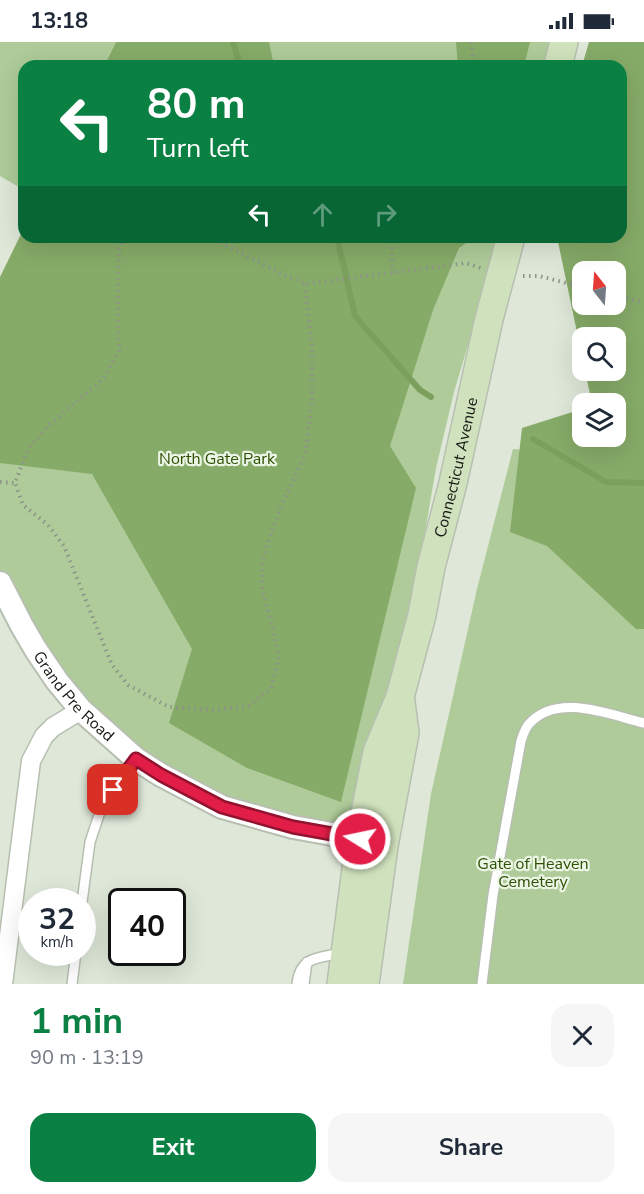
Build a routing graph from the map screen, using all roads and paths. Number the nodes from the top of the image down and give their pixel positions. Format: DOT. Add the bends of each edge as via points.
graph roads {
  1 [pos="471,42"];
  2 [pos="564,42"];
  3 [pos="475,60"];
  4 [pos="560,60"];
  5 [pos="121,243"];
  6 [pos="222,243"];
  7 [pos="392,243"];
  8 [pos="509,243"];
  9 [pos="392,273"];
  10 [pos="501,276"];
  11 [pos="305,284"];
  12 [pos="572,284"];
  13 [pos="626,298"];
  14 [pos="644,303"];
  15 [pos="0,482"];
  16 [pos="15,483"];
  17 [pos="0,583"];
  18 [pos="81,710"];
  19 [pos="644,723"];
  20 [pos="136,759"];
  21 [pos="372,842"];
  22 [pos="84,888"];
  23 [pos="345,953"];
  24 [pos="307,962"];
  25 [pos="74,966"];
  26 [pos="3,984"];
  27 [pos="72,984"];
  28 [pos="297,984"];
  29 [pos="304,984"];
  30 [pos="340,984"];
  31 [pos="365,984"];
  32 [pos="482,984"];
  1 -- 3 [label="path"];
  2 -- 4 [label="main road"];
  5 -- 16 [label="path" via="119,350 104,379 50,424 28,449"];
  6 -- 11 [label="path"];
  7 -- 9 [label="path"];
  8 -- 10 [label="main road, Connecticut Avenue"];
  9 -- 10 [label="path" via="466,263"];
  9 -- 11 [label="path"];
  10 -- 12 [label="path" via="539,276"];
  10 -- 21 [label="main road, Connecticut Avenue" via="422,615 400,697 377,752"];
  11 -- 16 [label="path" via="312,346 312,402 305,455 263,557 262,591 279,659 271,688 249,706 215,711 168,707 128,685 112,665 64,546 48,525 22,505"];
  13 -- 14 [label="path"];
  15 -- 16 [label="path"];
  17 -- 18 [label="street, Grand Pre Road" via="36,650"];
  18 -- 20 [label="street, Grand Pre Road"];
  18 -- 26 [label="street" via="44,736 31,761"];
  19 -- 32 [label="lane" via="578,707 560,707 546,711 529,724 521,741 493,895"];
  20 -- 21 [label="street, Grand Pre Road" via="222,807 293,827"];
  20 -- 22 [label="lane" via="102,806 90,842"];
  21 -- 23 [label="main road, Connecticut Avenue"];
  21 -- 31 [label="main road, Connecticut Avenue"];
  23 -- 24 [label="lane"];
  23 -- 30 [label="main road, Connecticut Avenue"];
  24 -- 28 [label="lane" via="300,969"];
  24 -- 29 [label="lane"];
  25 -- 27 [label="lane"];
}
